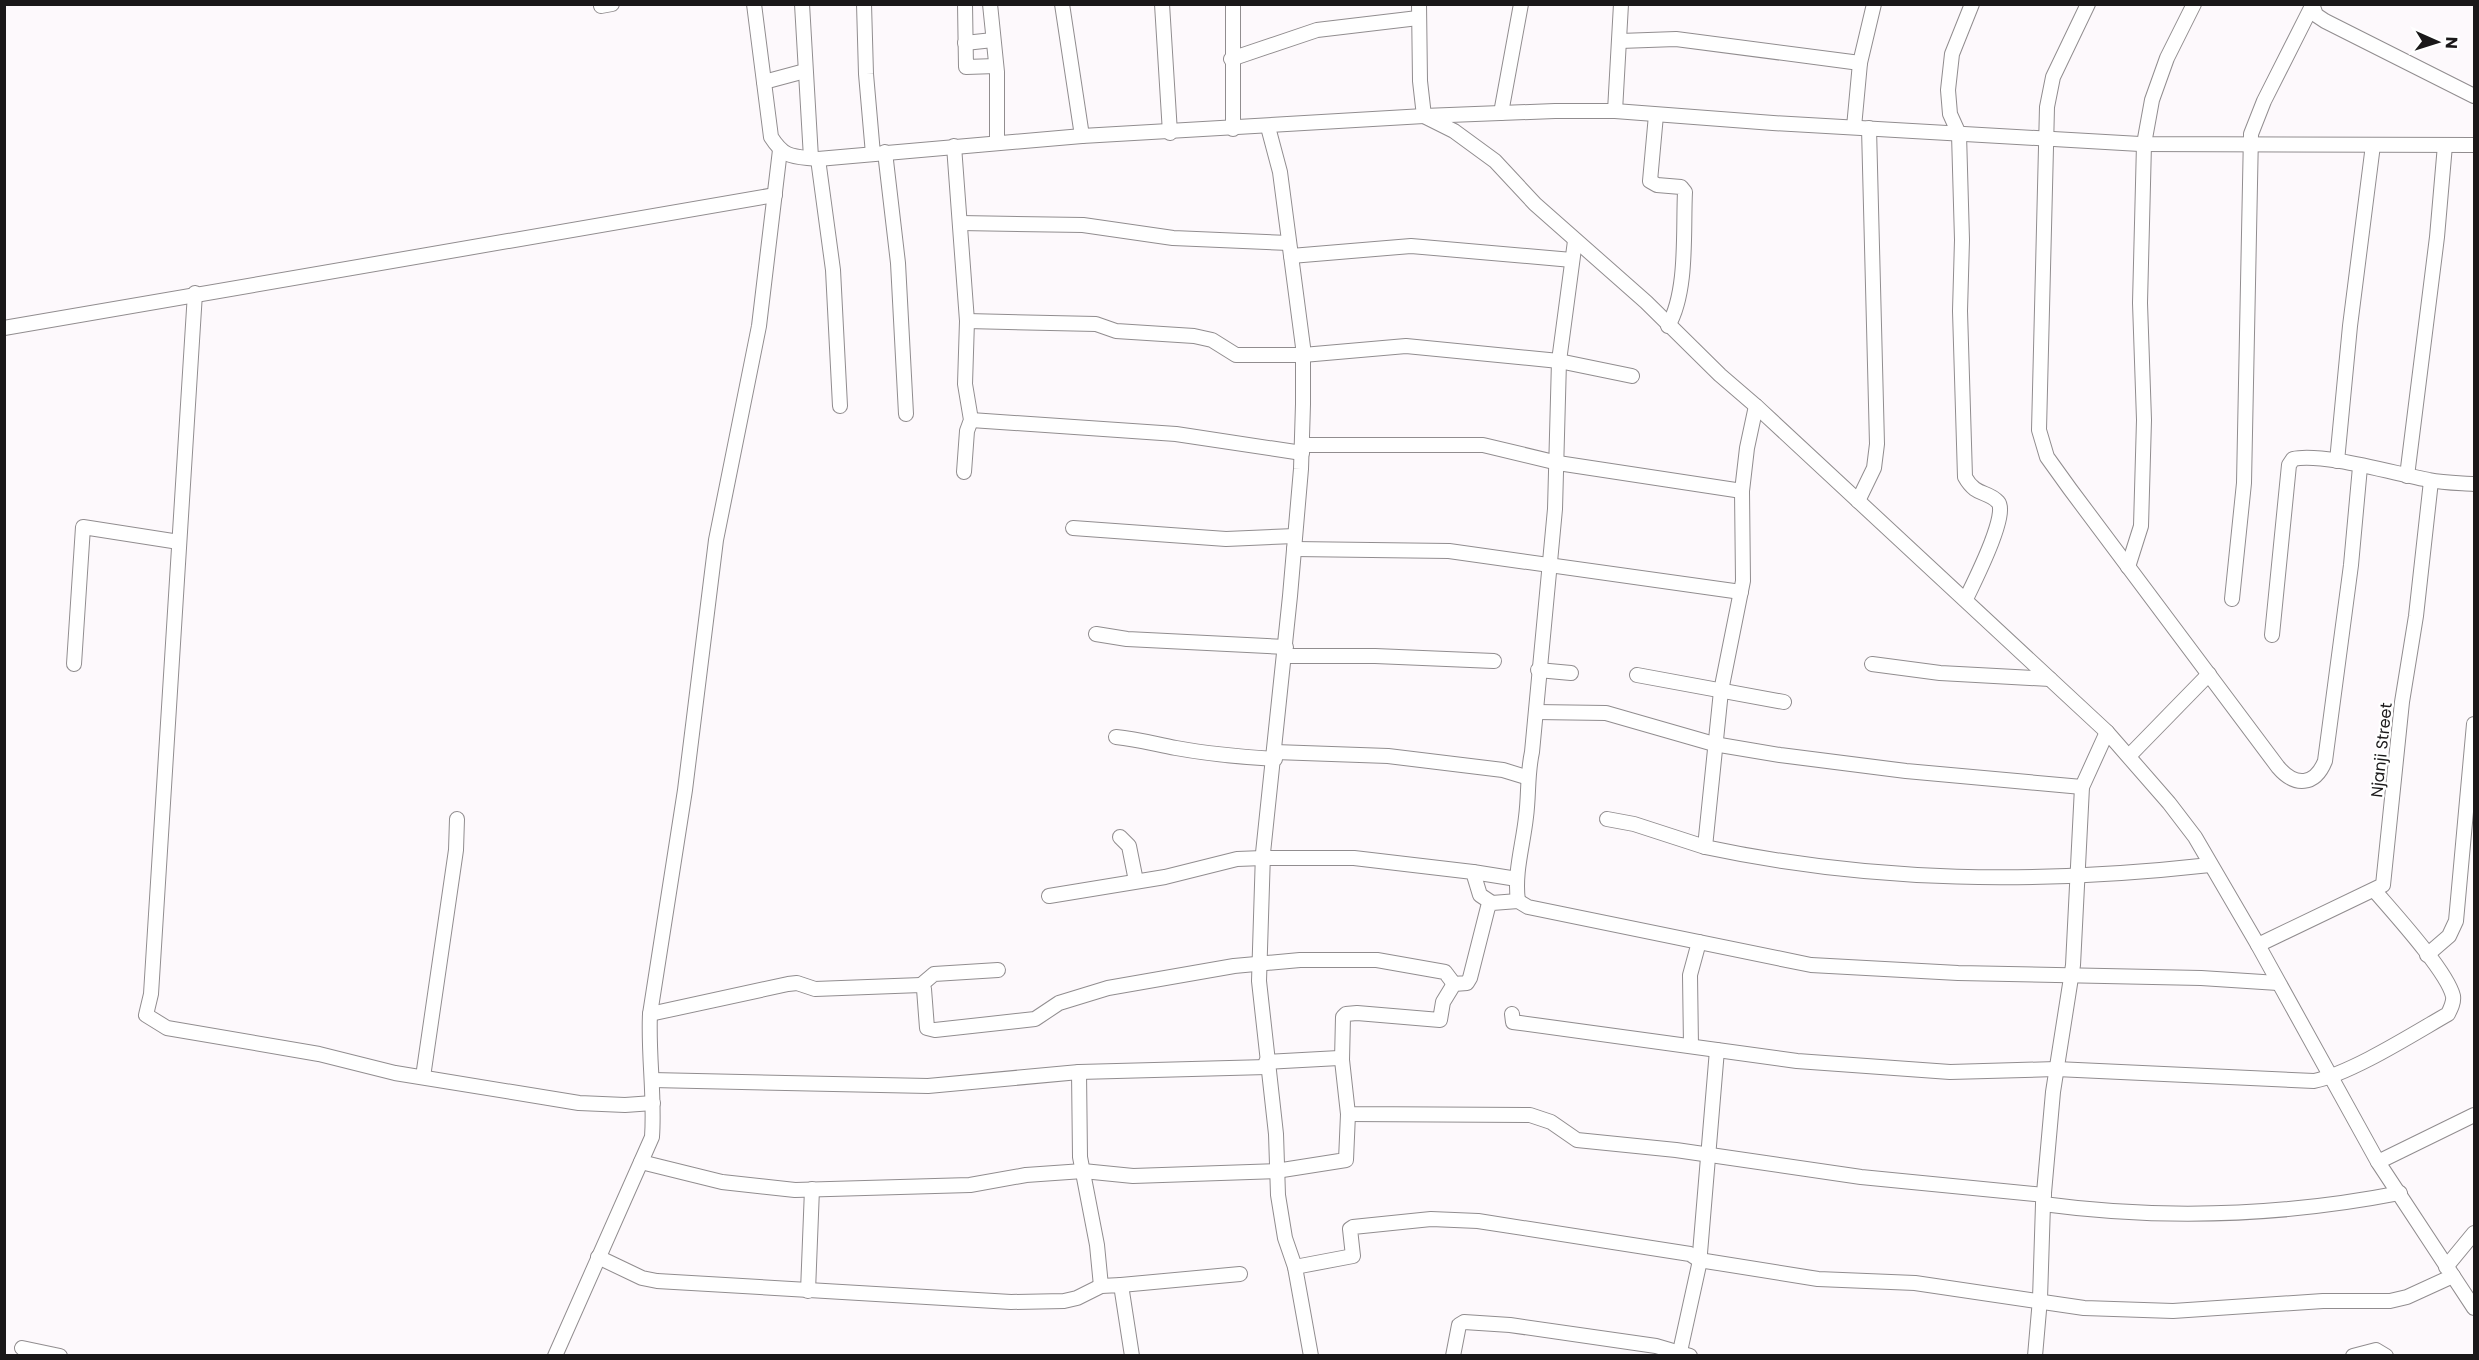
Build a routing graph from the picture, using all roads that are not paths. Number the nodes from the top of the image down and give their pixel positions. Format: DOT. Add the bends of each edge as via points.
graph roads {
  1 [pos="753,4"];
  2 [pos="802,4"];
  3 [pos="864,4"];
  4 [pos="965,4"];
  5 [pos="990,4"];
  6 [pos="1062,4"];
  7 [pos="1162,4"];
  8 [pos="1233,4"];
  9 [pos="1521,4"];
  10 [pos="1621,4"];
  11 [pos="1874,4"];
  12 [pos="1972,4"];
  13 [pos="2088,4"];
  14 [pos="2194,4"];
  15 [pos="2311,6"];
  16 [pos="1418,11"];
  17 [pos="993,40"];
  18 [pos="1620,41"];
  19 [pos="965,44"];
  20 [pos="1231,59"];
  21 [pos="1860,63"];
  22 [pos="996,66"];
  23 [pos="805,71"];
  24 [pos="764,82"];
  25 [pos="2475,96"];
  26 [pos="1615,111"];
  27 [pos="1501,113"];
  28 [pos="1656,115"];
  29 [pos="1424,116"];
  30 [pos="1268,127"];
  31 [pos="1854,127"];
  32 [pos="1869,128"];
  33 [pos="1233,129"];
  34 [pos="1170,133"];
  35 [pos="1959,134"];
  36 [pos="1083,136"];
  37 [pos="2047,139"];
  38 [pos="998,143"];
  39 [pos="2144,144"];
  40 [pos="2251,145"];
  41 [pos="2373,145"];
  42 [pos="2445,145"];
  43 [pos="2475,145"];
  44 [pos="954,146"];
  45 [pos="780,150"];
  46 [pos="879,153"];
  47 [pos="814,159"];
  48 [pos="775,195"];
  49 [pos="960,223"];
  50 [pos="1575,242"];
  51 [pos="1290,250"];
  52 [pos="1572,260"];
  53 [pos="195,293"];
  54 [pos="967,321"];
  55 [pos="1668,326"];
  56 [pos="4,328"];
  57 [pos="1303,355"];
  58 [pos="1559,361"];
  59 [pos="1632,376"];
  60 [pos="840,406"];
  61 [pos="1756,406"];
  62 [pos="906,414"];
  63 [pos="971,420"];
  64 [pos="1302,449"];
  65 [pos="2337,461"];
  66 [pos="1558,463"];
  67 [pos="2360,467"];
  68 [pos="964,472"];
  69 [pos="2407,476"];
  70 [pos="2432,481"];
  71 [pos="2475,484"];
  72 [pos="1742,491"];
  73 [pos="1858,501"];
  74 [pos="1073,528"];
  75 [pos="179,542"];
  76 [pos="1295,543"];
  77 [pos="1551,563"];
  78 [pos="2128,567"];
  79 [pos="1741,592"];
  80 [pos="1966,599"];
  81 [pos="2232,599"];
  82 [pos="1096,634"];
  83 [pos="2272,635"];
  84 [pos="1285,652"];
  85 [pos="1494,661"];
  86 [pos="74,664"];
  87 [pos="1872,664"];
  88 [pos="1538,670"];
  89 [pos="1571,673"];
  90 [pos="2209,674"];
  91 [pos="1637,675"];
  92 [pos="2050,679"];
  93 [pos="1721,691"];
  94 [pos="1784,702"];
  95 [pos="1536,712"];
  96 [pos="2475,724"];
  97 [pos="2108,732"];
  98 [pos="1116,736"];
  99 [pos="1714,744"];
  100 [pos="1275,756"];
  101 [pos="2129,756"];
  102 [pos="1526,777"];
  103 [pos="2082,787"];
  104 [pos="457,819"];
  105 [pos="1607,819"];
  106 [pos="1120,837"];
  107 [pos="1705,847"];
  108 [pos="1263,858"];
  109 [pos="2210,865"];
  110 [pos="1473,872"];
  111 [pos="2077,877"];
  112 [pos="1517,879"];
  113 [pos="1136,881"];
  114 [pos="2374,890"];
  115 [pos="1048,896"];
  116 [pos="1518,901"];
  117 [pos="1492,903"];
  118 [pos="1699,942"];
  119 [pos="2258,945"];
  120 [pos="2427,955"];
  121 [pos="1260,964"];
  122 [pos="998,970"];
  123 [pos="2071,976"];
  124 [pos="2278,983"];
  125 [pos="1454,984"];
  126 [pos="921,985"];
  127 [pos="650,1014"];
  128 [pos="1512,1014"];
  129 [pos="1691,1046"];
  130 [pos="1717,1050"];
  131 [pos="1342,1060"];
  132 [pos="1267,1064"];
  133 [pos="2056,1070"];
  134 [pos="1079,1072"];
  135 [pos="2331,1076"];
  136 [pos="423,1077"];
  137 [pos="652,1080"];
  138 [pos="653,1103"];
  139 [pos="1348,1114"];
  140 [pos="2475,1116"];
  141 [pos="1708,1155"];
  142 [pos="640,1162"];
  143 [pos="2378,1162"];
  144 [pos="1083,1171"];
  145 [pos="1276,1171"];
  146 [pos="812,1189"];
  147 [pos="2400,1193"];
  148 [pos="2043,1199"];
  149 [pos="2475,1233"];
  150 [pos="598,1257"];
  151 [pos="1699,1260"];
  152 [pos="1295,1267"];
  153 [pos="2449,1272"];
  154 [pos="1240,1274"];
  155 [pos="1121,1285"];
  156 [pos="1101,1286"];
  157 [pos="808,1291"];
  158 [pos="2040,1299"];
  159 [pos="2475,1308"];
  160 [pos="22,1348"];
  161 [pos="556,1353"];
  162 [pos="1683,1355"];
  163 [pos="60,1356"];
  164 [pos="570,1356"];
  165 [pos="1132,1356"];
  166 [pos="1311,1356"];
  167 [pos="1453,1356"];
  168 [pos="2035,1356"];
  169 [pos="2353,1356"];
  170 [pos="2386,1356"];
  1 -- 24 [label="street"];
  2 -- 23 [label="street"];
  3 -- 46 [label="street" via="866,74"];
  4 -- 19 [label="street"];
  5 -- 17 [label="street"];
  6 -- 36 [label="street"];
  7 -- 34 [label="street"];
  8 -- 20 [label="street"];
  9 -- 27 [label="street"];
  10 -- 18 [label="street"];
  11 -- 21 [label="street"];
  12 -- 35 [label="street" via="1952,54 1948,90 1950,114"];
  13 -- 37 [label="street" via="2053,77 2047,107"];
  14 -- 39 [label="street" via="2167,58 2152,100"];
  15 -- 25 [label="street" via="2325,21"];
  15 -- 40 [label="street" via="2264,101 2251,134"];
  16 -- 20 [label="street" via="1317,30"];
  16 -- 29 [label="street"];
  17 -- 19 [label="street"];
  17 -- 22 [label="street"];
  18 -- 21 [label="street" via="1676,39"];
  18 -- 26 [label="street"];
  19 -- 22 [label="street" via="966,68"];
  20 -- 33 [label="street"];
  21 -- 31 [label="street"];
  22 -- 38 [label="street"];
  23 -- 24 [label="street"];
  23 -- 47 [label="street"];
  24 -- 45 [label="street" via="771,136"];
  26 -- 27 [label="street"];
  26 -- 28 [label="street"];
  27 -- 29 [label="street"];
  28 -- 31 [label="street"];
  28 -- 55 [label="street" via="1650,181 1657,186 1681,187 1685,192 1680,282 1674,316"];
  29 -- 30 [label="street"];
  29 -- 50 [label="street" via="1454,131 1495,161"];
  30 -- 33 [label="street"];
  30 -- 51 [label="street" via="1280,172"];
  31 -- 32 [label="street"];
  32 -- 35 [label="street"];
  32 -- 73 [label="street" via="1877,444 1874,468"];
  33 -- 34 [label="street"];
  34 -- 36 [label="street"];
  35 -- 37 [label="street"];
  35 -- 80 [label="street" via="1965,477 1971,487 1996,501 2000,513"];
  36 -- 38 [label="street"];
  37 -- 39 [label="street"];
  37 -- 78 [label="street" via="2039,430 2047,457"];
  38 -- 44 [label="street"];
  39 -- 40 [label="street"];
  39 -- 78 [label="street" via="2141,526"];
  40 -- 41 [label="street"];
  40 -- 81 [label="street" via="2244,483"];
  41 -- 42 [label="street"];
  41 -- 65 [label="street"];
  42 -- 43 [label="street"];
  42 -- 69 [label="street"];
  44 -- 46 [label="street"];
  44 -- 49 [label="street"];
  45 -- 47 [label="street" via="796,158"];
  45 -- 48 [label="street"];
  46 -- 47 [label="street"];
  46 -- 62 [label="street" via="898,263"];
  47 -- 60 [label="street" via="832,270"];
  48 -- 53 [label="street"];
  48 -- 127 [label="street" via="759,326 716,540 685,790"];
  49 -- 51 [label="street" via="1083,225"];
  49 -- 54 [label="street"];
  50 -- 52 [label="street"];
  50 -- 55 [label="street" via="1646,302"];
  51 -- 52 [label="street" via="1411,246"];
  51 -- 57 [label="street"];
  52 -- 58 [label="street"];
  53 -- 56 [label="street"];
  53 -- 75 [label="street"];
  54 -- 57 [label="street" via="1096,324 1137,334 1194,336 1212,340 1236,355"];
  54 -- 63 [label="street" via="965,384"];
  55 -- 61 [label="street"];
  57 -- 58 [label="street" via="1406,346"];
  57 -- 64 [label="street"];
  58 -- 59 [label="street"];
  58 -- 66 [label="street"];
  61 -- 72 [label="street"];
  61 -- 73 [label="street"];
  63 -- 64 [label="street" via="1176,434"];
  63 -- 68 [label="street"];
  64 -- 66 [label="street" via="1483,445"];
  64 -- 76 [label="street"];
  65 -- 67 [label="street"];
  65 -- 83 [label="street" via="2301,457 2289,465"];
  66 -- 72 [label="street"];
  66 -- 77 [label="street"];
  67 -- 69 [label="street"];
  67 -- 90 [label="street" via="2338,662 2325,761 2320,773 2311,780 2286,777"];
  69 -- 70 [label="street"];
  70 -- 71 [label="street"];
  70 -- 114 [label="street, Njanji Street" via="2402,702 2385,876 2383,885"];
  72 -- 79 [label="street"];
  73 -- 80 [label="street"];
  74 -- 76 [label="street"];
  75 -- 86 [label="street" via="83,527"];
  75 -- 136 [label="street" via="151,994 146,1016 167,1028"];
  76 -- 77 [label="street" via="1449,551"];
  76 -- 84 [label="street"];
  77 -- 79 [label="street"];
  77 -- 88 [label="street"];
  78 -- 90 [label="street"];
  79 -- 93 [label="street"];
  80 -- 92 [label="street"];
  82 -- 84 [label="street"];
  84 -- 85 [label="street"];
  84 -- 100 [label="street"];
  87 -- 92 [label="street" via="1961,675"];
  88 -- 89 [label="street"];
  88 -- 95 [label="street"];
  90 -- 101 [label="street"];
  91 -- 93 [label="street"];
  92 -- 97 [label="street"];
  93 -- 94 [label="street"];
  93 -- 99 [label="street"];
  95 -- 99 [label="street" via="1606,713"];
  95 -- 102 [label="street"];
  96 -- 120 [label="street" via="2456,921 2449,936"];
  97 -- 101 [label="street"];
  97 -- 103 [label="street"];
  98 -- 100 [label="street" via="1219,755"];
  99 -- 103 [label="street" via="1906,771"];
  99 -- 107 [label="street"];
  100 -- 102 [label="street" via="1388,756 1503,770"];
  100 -- 108 [label="street"];
  101 -- 109 [label="street" via="2195,837"];
  102 -- 112 [label="street" via="1526,815"];
  103 -- 111 [label="street"];
  104 -- 136 [label="street"];
  105 -- 107 [label="street"];
  106 -- 113 [label="street" via="1129,846"];
  107 -- 111 [label="street" via="1778,862 1883,874"];
  108 -- 110 [label="street" via="1354,858"];
  108 -- 113 [label="street" via="1237,859"];
  108 -- 121 [label="street"];
  109 -- 111 [label="street"];
  109 -- 119 [label="street"];
  110 -- 112 [label="street"];
  110 -- 117 [label="street" via="1480,895"];
  111 -- 123 [label="street"];
  112 -- 116 [label="street"];
  113 -- 115 [label="street"];
  114 -- 119 [label="street"];
  114 -- 120 [label="street"];
  116 -- 117 [label="street"];
  116 -- 118 [label="street" via="1528,907"];
  117 -- 125 [label="street" via="1470,978 1467,983"];
  118 -- 123 [label="street" via="1811,965"];
  118 -- 129 [label="street" via="1690,975"];
  119 -- 124 [label="street"];
  120 -- 135 [label="street" via="2453,994 2448,1014"];
  121 -- 125 [label="street" via="1377,960 1445,972"];
  121 -- 126 [label="street" via="1118,985 1059,1003 1035,1019 935,1030 927,1028"];
  121 -- 132 [label="street"];
  122 -- 126 [label="street" via="934,974"];
  123 -- 124 [label="street"];
  123 -- 133 [label="street"];
  124 -- 135 [label="street"];
  125 -- 131 [label="street" via="1447,992 1437,1022 1346,1014"];
  126 -- 127 [label="street" via="815,989 797,983"];
  127 -- 137 [label="street"];
  128 -- 129 [label="street" via="1513,1022"];
  129 -- 130 [label="street"];
  130 -- 133 [label="street" via="1797,1061 1950,1072"];
  130 -- 141 [label="street"];
  131 -- 132 [label="street"];
  131 -- 139 [label="street"];
  132 -- 134 [label="street"];
  132 -- 145 [label="street"];
  133 -- 135 [label="street" via="2314,1081"];
  133 -- 148 [label="street"];
  134 -- 137 [label="street" via="928,1086"];
  134 -- 144 [label="street"];
  135 -- 143 [label="street"];
  136 -- 138 [label="street" via="579,1103"];
  137 -- 138 [label="street"];
  138 -- 142 [label="street" via="652,1137"];
  139 -- 141 [label="street" via="1530,1115 1551,1122 1577,1140"];
  139 -- 145 [label="street" via="1347,1160"];
  140 -- 143 [label="street"];
  141 -- 148 [label="street"];
  141 -- 151 [label="street"];
  142 -- 146 [label="street" via="722,1182 771,1189"];
  142 -- 150 [label="street"];
  143 -- 147 [label="street"];
  144 -- 145 [label="street" via="1121,1176"];
  144 -- 146 [label="street" via="1026,1175 970,1185"];
  144 -- 156 [label="street"];
  145 -- 152 [label="street" via="1286,1238"];
  146 -- 157 [label="street"];
  147 -- 148 [label="street" via="2333,1206 2251,1213 2101,1212"];
  147 -- 153 [label="street"];
  148 -- 158 [label="street"];
  149 -- 153 [label="street"];
  150 -- 157 [label="street" via="657,1281"];
  150 -- 161 [label="street"];
  151 -- 152 [label="street" via="1690,1254 1478,1221 1431,1219 1353,1227 1353,1256"];
  151 -- 158 [label="street" via="1818,1279 1915,1283"];
  151 -- 162 [label="street"];
  152 -- 166 [label="street"];
  153 -- 158 [label="street" via="2407,1298 2390,1301 2323,1301 2173,1311 2084,1308"];
  153 -- 159 [label="street"];
  154 -- 155 [label="street"];
  155 -- 156 [label="street"];
  155 -- 165 [label="street"];
  156 -- 157 [label="street" via="1077,1298 1032,1302"];
  158 -- 168 [label="street"];
  160 -- 163 [label="street"];
  161 -- 164 [label="street"];
  162 -- 167 [label="street" via="1656,1346 1464,1322 1459,1325"];
  169 -- 170 [label="street" via="2376,1350"];
}
